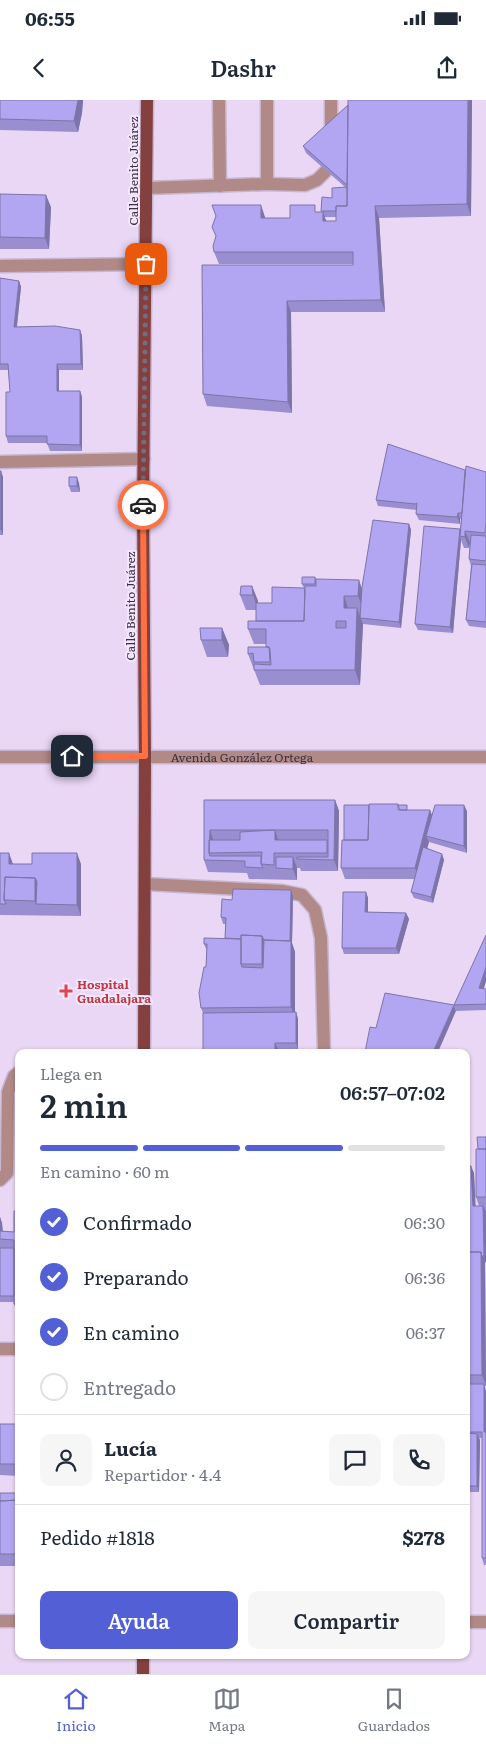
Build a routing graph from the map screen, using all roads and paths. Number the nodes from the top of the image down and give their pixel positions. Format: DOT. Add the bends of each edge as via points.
graph roads {
  1 [pos="147,100"];
  2 [pos="219,100"];
  3 [pos="267,100"];
  4 [pos="331,100"];
  5 [pos="330,129"];
  6 [pos="326,170"];
  7 [pos="267,184"];
  8 [pos="220,186"];
  9 [pos="147,188"];
  10 [pos="146,264"];
  11 [pos="0,266"];
  12 [pos="144,459"];
  13 [pos="0,462"];
  14 [pos="0,756"];
  15 [pos="145,756"];
  16 [pos="486,757"];
  17 [pos="144,884"];
  18 [pos="144,1049"];
  19 [pos="324,1049"];
  20 [pos="15,1075"];
  21 [pos="4,1092"];
  22 [pos="0,1180"];
  23 [pos="0,1349"];
  24 [pos="15,1349"];
  25 [pos="0,1621"];
  26 [pos="15,1621"];
  27 [pos="470,1622"];
  28 [pos="486,1622"];
  29 [pos="142,1659"];
  30 [pos="143,1674"];
  1 -- 9 [label="main road, Calle Benito Juárez"];
  2 -- 8 [label="street"];
  3 -- 7 [label="street"];
  4 -- 5 [label="street"];
  6 -- 7 [label="street" via="317,180 305,184"];
  7 -- 8 [label="street"];
  8 -- 9 [label="street"];
  9 -- 10 [label="main road, Calle Benito Juárez"];
  10 -- 11 [label="street"];
  10 -- 12 [label="main road, Calle Benito Juárez"];
  12 -- 13 [label="street"];
  12 -- 15 [label="main road, Calle Benito Juárez"];
  14 -- 15 [label="street, Avenida González Ortega"];
  15 -- 16 [label="street, Avenida González Ortega"];
  15 -- 17 [label="main road, Calle Benito Juárez"];
  17 -- 18 [label="main road, Calle Benito Juárez"];
  17 -- 19 [label="street" via="282,891 302,895 315,910 321,938"];
  20 -- 21 [label="street"];
  21 -- 22 [label="street" via="8,1173"];
  23 -- 24 [label="street"];
  25 -- 26 [label="street"];
  27 -- 28 [label="street"];
  29 -- 30 [label="main road"];
}
